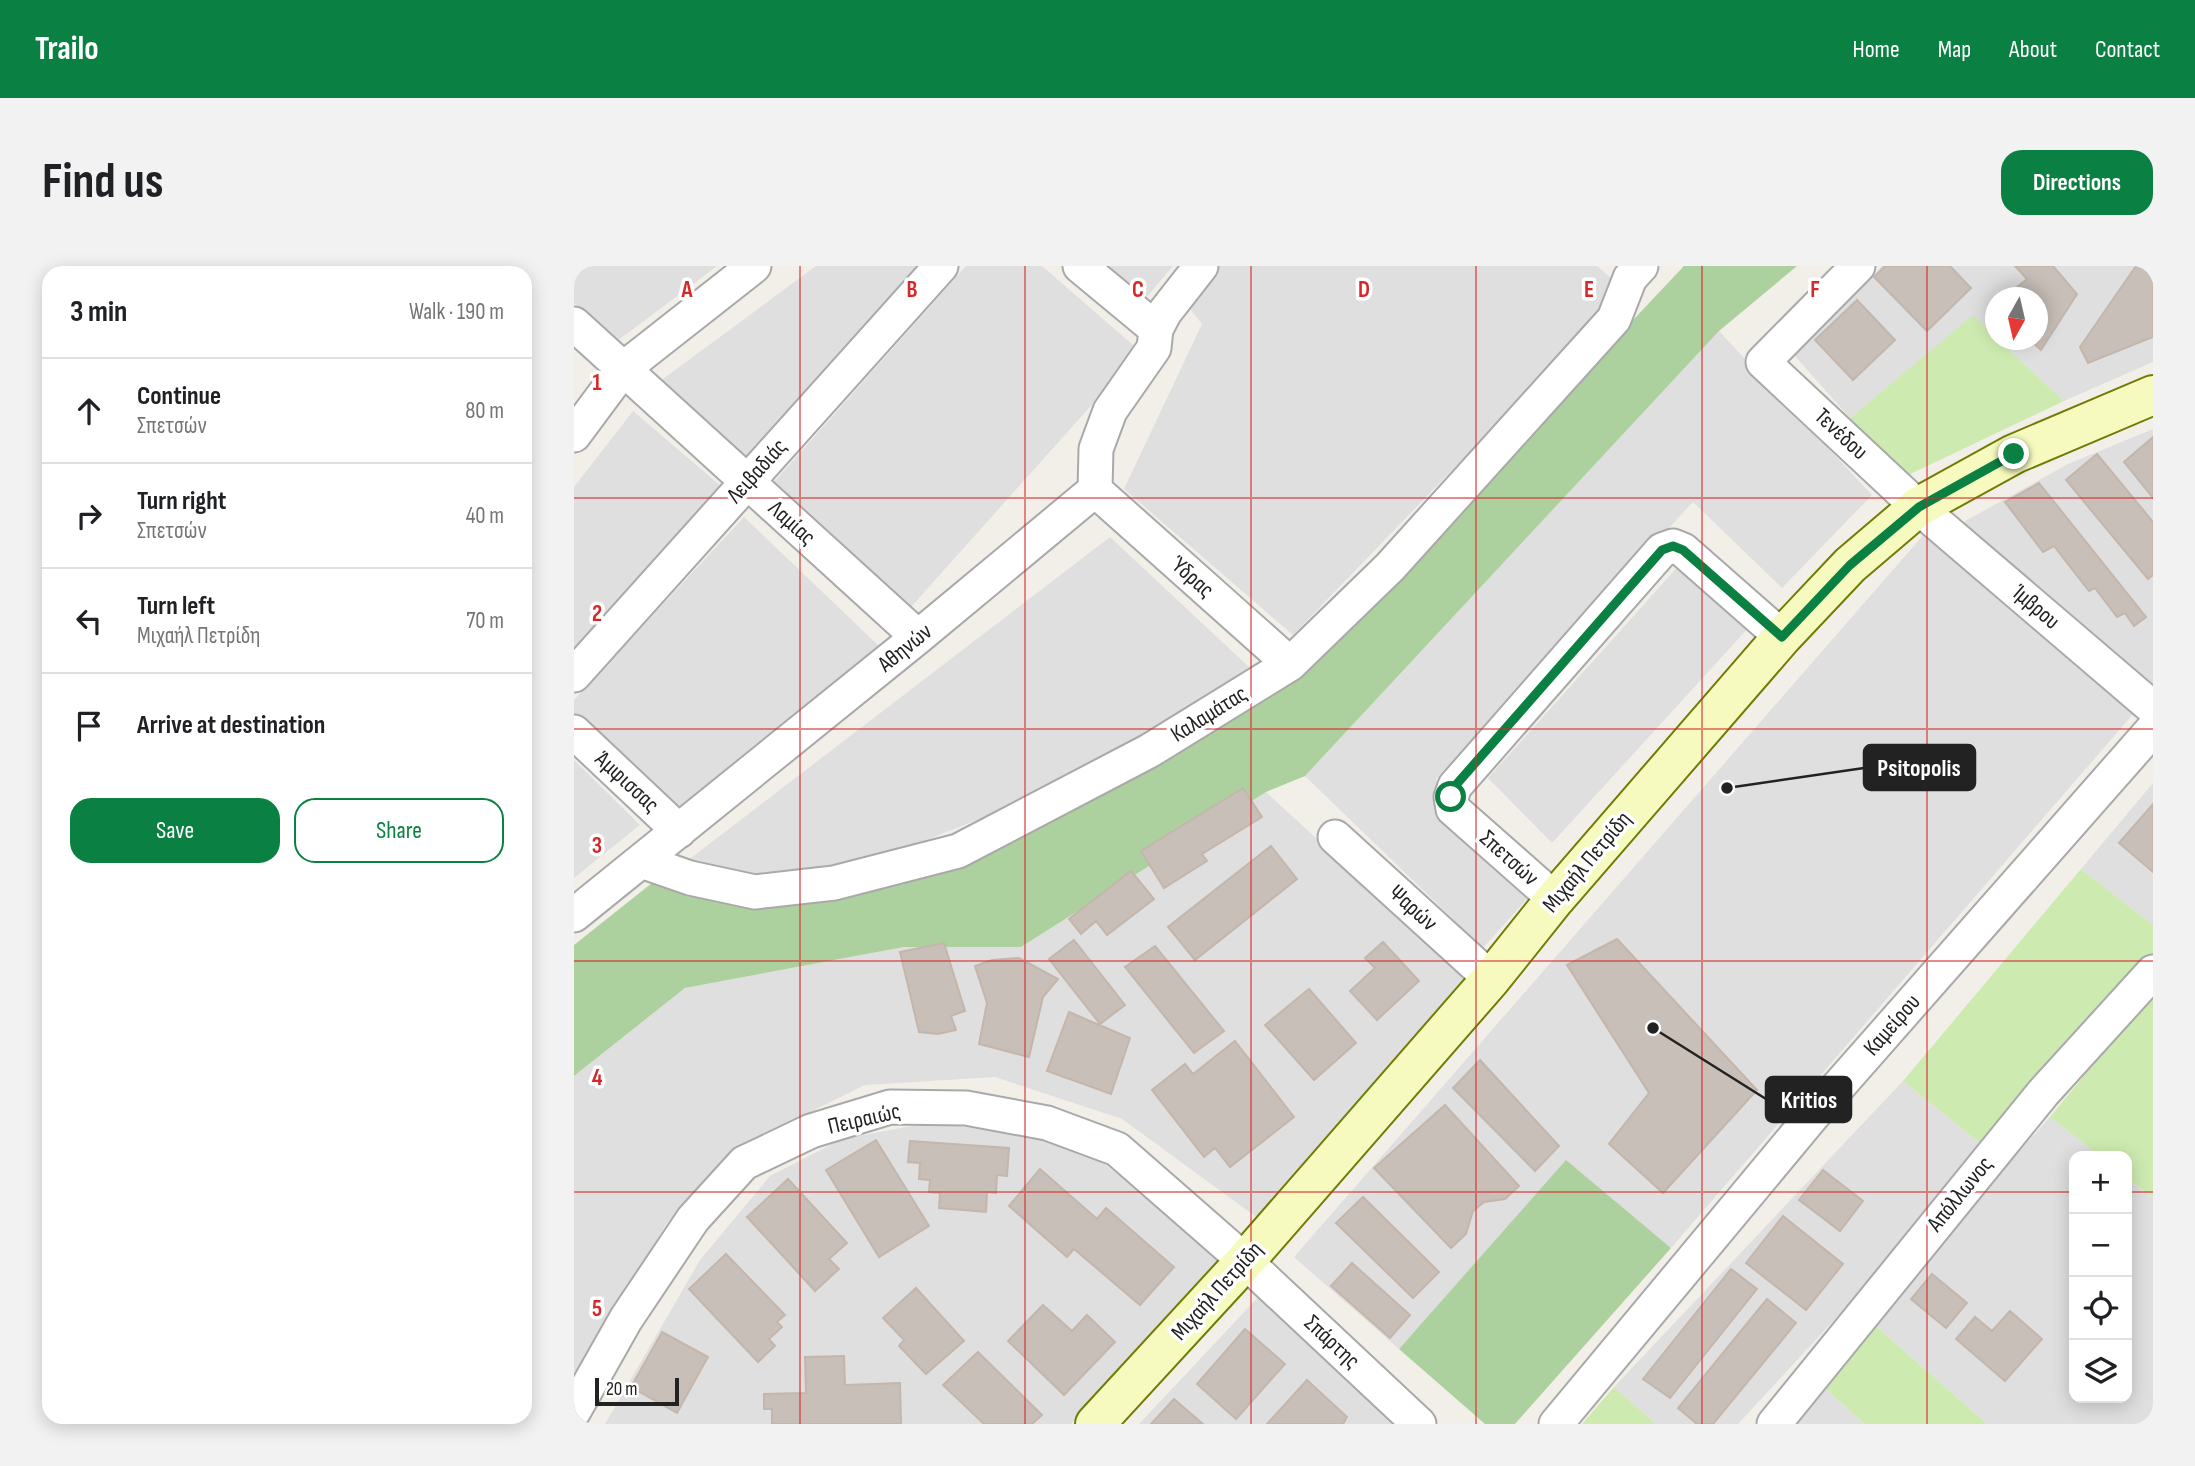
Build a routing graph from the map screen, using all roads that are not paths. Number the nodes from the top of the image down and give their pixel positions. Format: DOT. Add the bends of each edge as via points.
graph roads {
  1 [pos="754,266"];
  2 [pos="941,266"];
  3 [pos="1080,266"];
  4 [pos="1201,266"];
  5 [pos="1858,266"];
  6 [pos="1629,270"];
  7 [pos="574,324"];
  8 [pos="1156,329"];
  9 [pos="624,369"];
  10 [pos="2153,395"];
  11 [pos="574,435"];
  12 [pos="747,482"];
  13 [pos="1095,490"];
  14 [pos="1919,507"];
  15 [pos="918,637"];
  16 [pos="1782,637"];
  17 [pos="1290,664"];
  18 [pos="574,675"];
  19 [pos="2153,708"];
  20 [pos="2153,729"];
  21 [pos="574,732"];
  22 [pos="679,831"];
  23 [pos="1335,836"];
  24 [pos="640,861"];
  25 [pos="1555,899"];
  26 [pos="574,915"];
  27 [pos="2153,972"];
  28 [pos="1491,979"];
  29 [pos="1245,1261"];
  30 [pos="574,1411"];
  31 [pos="1095,1424"];
  32 [pos="1419,1424"];
  33 [pos="1556,1424"];
  34 [pos="1774,1424"];
  1 -- 9 [label="street"];
  2 -- 12 [label="street, Λειβαδιάς"];
  3 -- 8 [label="street"];
  4 -- 8 [label="street"];
  5 -- 14 [label="street, Τενέδου" via="1763,362"];
  6 -- 17 [label="street, Καλαμάτας" via="1614,319 1390,567"];
  7 -- 9 [label="street, Λαμίας"];
  8 -- 13 [label="street" via="1154,348 1110,411 1096,449"];
  9 -- 11 [label="street"];
  9 -- 12 [label="street, Λαμίας"];
  10 -- 14 [label="main road, Μιχαήλ Πετρίδη" via="2014,454"];
  12 -- 15 [label="street, Λαμίας"];
  12 -- 18 [label="street, Λειβαδιάς"];
  13 -- 15 [label="street, Αθηνών"];
  13 -- 17 [label="street, Ύδρας"];
  14 -- 16 [label="main road, Μιχαήλ Πετρίδη" via="1850,565"];
  14 -- 19 [label="street, Ίμβρου"];
  15 -- 22 [label="street, Αθηνών"];
  16 -- 25 [label="main road, Μιχαήλ Πετρίδη"];
  16 -- 25 [label="street, Σπετσών" via="1683,550 1673,546 1662,550 1455,786 1453,809"];
  17 -- 24 [label="street, Καλαμάτας" via="1149,751 958,851 834,883 755,892"];
  20 -- 33 [label="street, Καμείρου" via="1814,1114"];
  21 -- 22 [label="street, Άμφισσας"];
  22 -- 24 [label="street, Αθηνών"];
  23 -- 28 [label="street, Ψαρών"];
  24 -- 26 [label="street, Αθηνών"];
  25 -- 28 [label="main road, Μιχαήλ Πετρίδη"];
  27 -- 34 [label="street, Απόλλωνος" via="2043,1093"];
  28 -- 29 [label="main road, Μιχαήλ Πετρίδη"];
  29 -- 30 [label="street, Πειραιώς" via="1117,1149 1047,1123 966,1108 890,1107 811,1131 744,1163 693,1219 626,1319"];
  29 -- 31 [label="main road, Μιχαήλ Πετρίδη"];
  29 -- 32 [label="street, Σπάρτης"];
}
